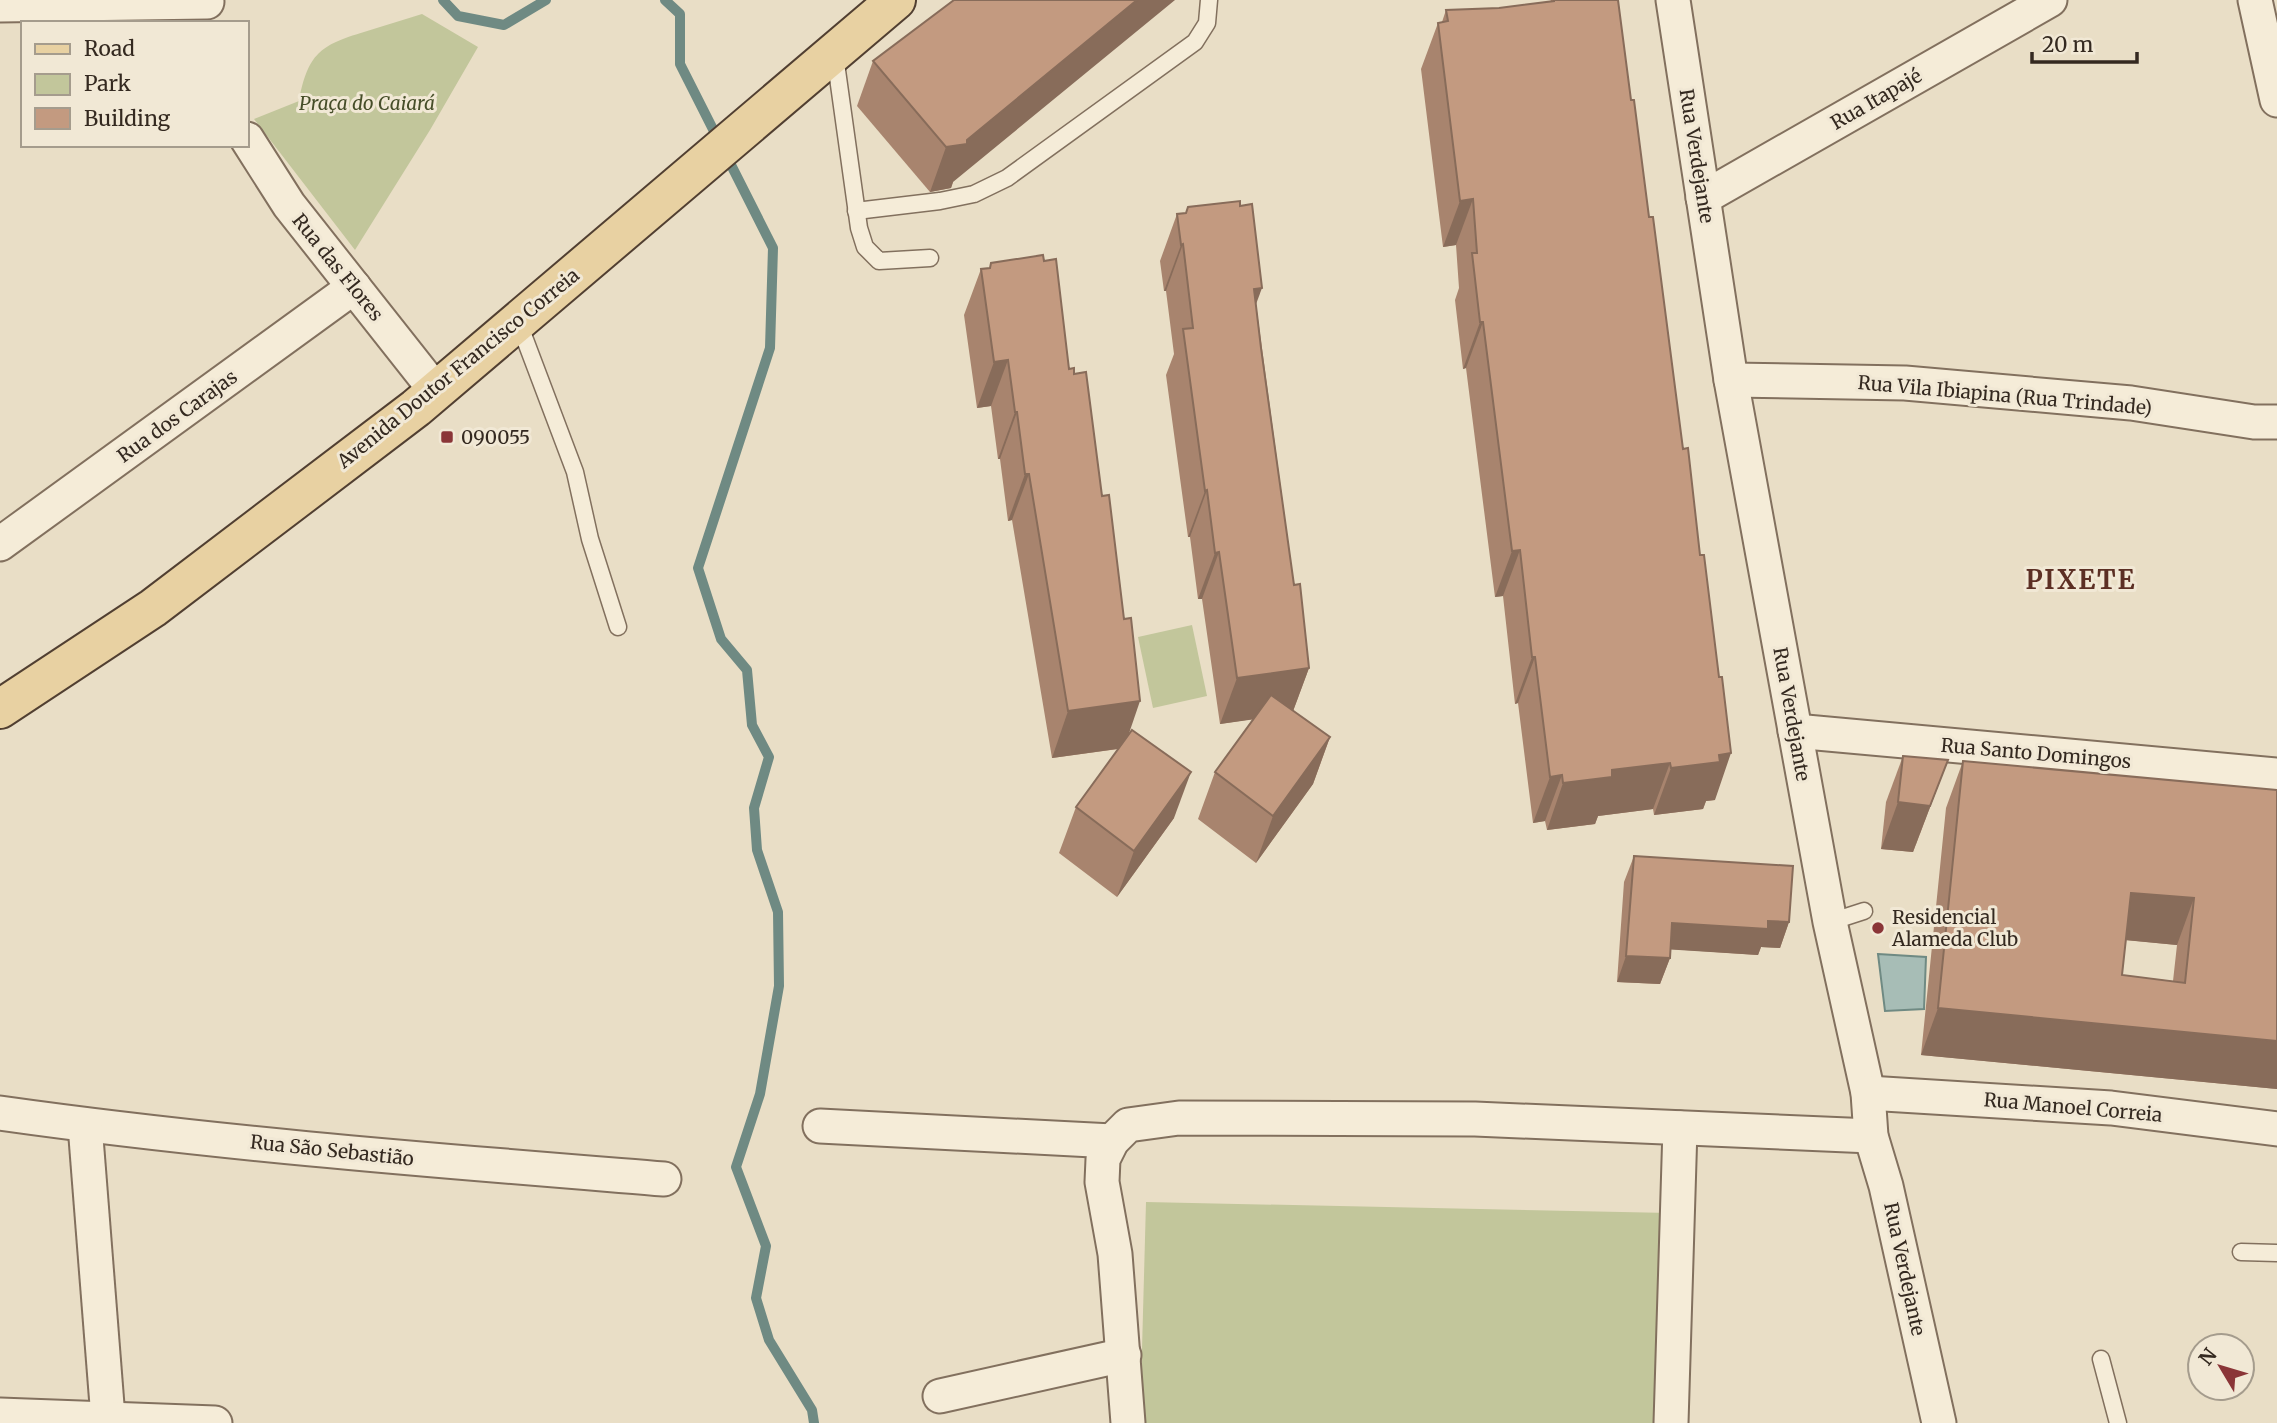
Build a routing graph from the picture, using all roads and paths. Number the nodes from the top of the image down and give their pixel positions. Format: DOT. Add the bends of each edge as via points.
graph roads {
  1 [pos="896,0"];
  2 [pos="1209,0"];
  3 [pos="1673,0"];
  4 [pos="2050,0"];
  5 [pos="2255,0"];
  6 [pos="0,5"];
  7 [pos="208,8"];
  8 [pos="834,54"];
  9 [pos="2277,100"];
  10 [pos="248,141"];
  11 [pos="1703,198"];
  12 [pos="856,211"];
  13 [pos="930,258"];
  14 [pos="354,287"];
  15 [pos="518,321"];
  16 [pos="1731,380"];
  17 [pos="436,391"];
  18 [pos="2277,422"];
  19 [pos="0,544"];
  20 [pos="618,627"];
  21 [pos="0,709"];
  22 [pos="1795,731"];
  23 [pos="2277,775"];
  24 [pos="1864,911"];
  25 [pos="1829,922"];
  26 [pos="1868,1093"];
  27 [pos="0,1113"];
  28 [pos="85,1125"];
  29 [pos="820,1126"];
  30 [pos="1680,1128"];
  31 [pos="2277,1129"];
  32 [pos="1871,1136"];
  33 [pos="1112,1141"];
  34 [pos="664,1180"];
  35 [pos="2241,1252"];
  36 [pos="2277,1253"];
  37 [pos="1124,1355"];
  38 [pos="2101,1359"];
  39 [pos="940,1396"];
  40 [pos="17,1418"];
  41 [pos="108,1418"];
  42 [pos="215,1423"];
  43 [pos="1128,1423"];
  44 [pos="1671,1423"];
  45 [pos="1938,1423"];
  46 [pos="2118,1423"];
  1 -- 8 [label="main road, Avenida Doutor Francisco Correia"];
  2 -- 12 [label="lane" via="1207,23 1195,42 1007,178 974,194"];
  3 -- 11 [label="street, Rua Verdejante"];
  4 -- 11 [label="street, Rua Itapajé"];
  5 -- 9 [label="street"];
  6 -- 7 [label="street"];
  8 -- 12 [label="lane"];
  8 -- 15 [label="main road, Avenida Doutor Francisco Correia"];
  10 -- 14 [label="street, Rua das Flores" via="289,205"];
  11 -- 16 [label="street, Rua Verdejante"];
  12 -- 13 [label="lane" via="865,247 879,261"];
  14 -- 17 [label="street, Rua das Flores"];
  14 -- 19 [label="street, Rua dos Carajas"];
  15 -- 17 [label="main road, Avenida Doutor Francisco Correia"];
  15 -- 20 [label="lane" via="575,472"];
  16 -- 18 [label="street, Rua Vila Ibiapina (Rua Trindade)" via="1905,383 2131,403"];
  16 -- 22 [label="street, Rua Verdejante"];
  17 -- 21 [label="main road, Avenida Doutor Francisco Correia" via="153,608"];
  22 -- 23 [label="street, Rua Santo Domingos"];
  22 -- 25 [label="street, Rua Verdejante"];
  24 -- 25 [label="lane"];
  25 -- 26 [label="street, Rua Verdejante"];
  26 -- 31 [label="street, Rua Manoel Correia" via="2111,1108"];
  26 -- 32 [label="street, Rua Verdejante"];
  27 -- 28 [label="street, Rua São Sebastião"];
  28 -- 34 [label="street, Rua São Sebastião"];
  28 -- 41 [label="street"];
  29 -- 33 [label="street"];
  30 -- 32 [label="street"];
  30 -- 33 [label="street" via="1475,1119 1179,1118 1128,1125"];
  30 -- 44 [label="street"];
  32 -- 45 [label="street, Rua Verdejante"];
  33 -- 37 [label="street" via="1103,1159 1102,1182 1115,1254"];
  35 -- 36 [label="lane"];
  37 -- 39 [label="street"];
  37 -- 43 [label="street"];
  38 -- 46 [label="lane"];
  40 -- 41 [label="street"];
  41 -- 42 [label="street"];
}
